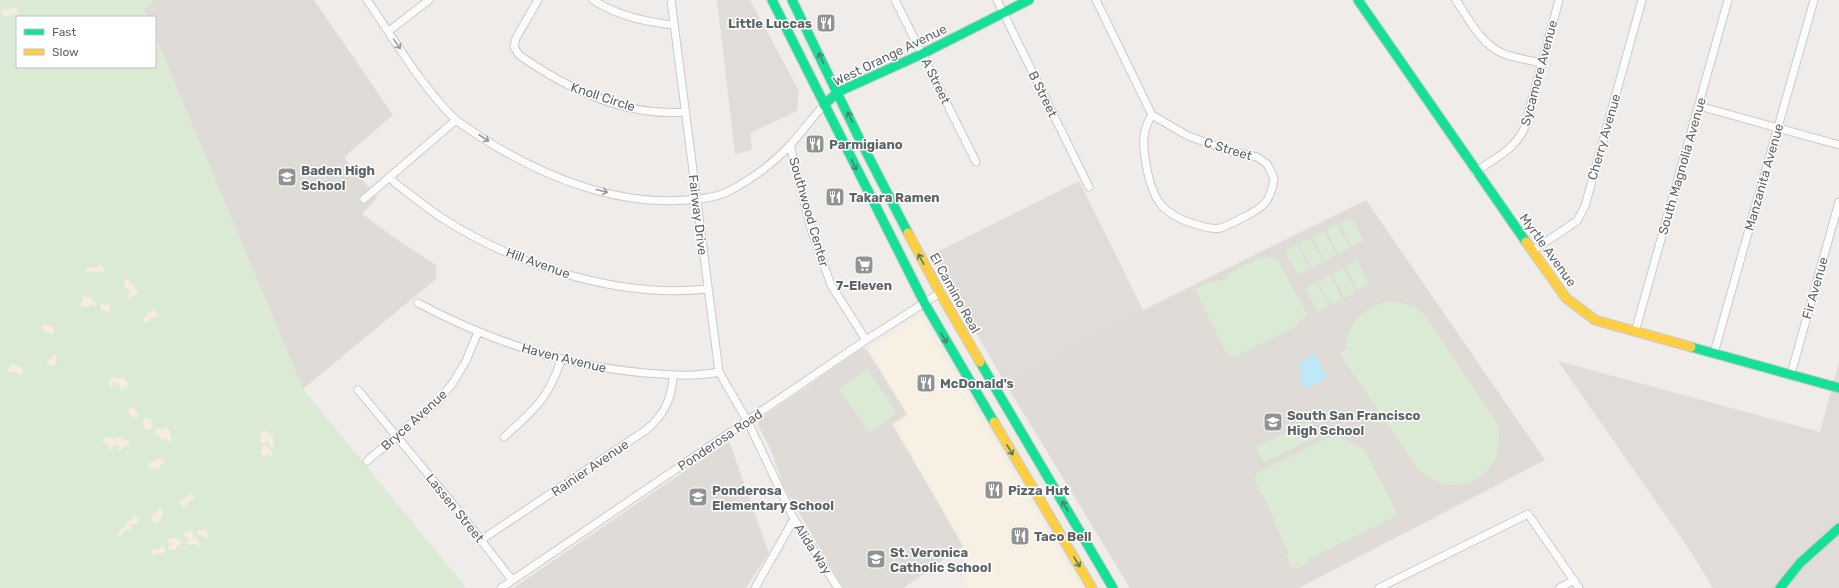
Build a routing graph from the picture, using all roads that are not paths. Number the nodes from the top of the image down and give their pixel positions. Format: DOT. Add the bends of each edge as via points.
graph roads {
  1 [pos="367,0"];
  2 [pos="429,0"];
  3 [pos="538,0"];
  4 [pos="593,0"];
  5 [pos="671,0"];
  6 [pos="772,0"];
  7 [pos="792,0"];
  8 [pos="895,0"];
  9 [pos="997,0"];
  10 [pos="1029,0"];
  11 [pos="1096,0"];
  12 [pos="1358,0"];
  13 [pos="1456,0"];
  14 [pos="1559,0"];
  15 [pos="1642,0"];
  16 [pos="1728,0"];
  17 [pos="1814,0"];
  18 [pos="1003,13"];
  19 [pos="674,25"];
  20 [pos="388,31"];
  21 [pos="922,54"];
  22 [pos="1542,63"];
  23 [pos="838,92"];
  24 [pos="824,105"];
  25 [pos="1699,106"];
  26 [pos="685,112"];
  27 [pos="1152,115"];
  28 [pos="456,120"];
  29 [pos="1778,128"];
  30 [pos="790,145"];
  31 [pos="1839,145"];
  32 [pos="976,162"];
  33 [pos="1476,172"];
  34 [pos="390,177"];
  35 [pos="1089,188"];
  36 [pos="364,198"];
  37 [pos="696,200"];
  38 [pos="1839,202"];
  39 [pos="1532,251"];
  40 [pos="707,289"];
  41 [pos="940,293"];
  42 [pos="418,303"];
  43 [pos="925,304"];
  44 [pos="478,332"];
  45 [pos="1635,332"];
  46 [pos="866,340"];
  47 [pos="1714,353"];
  48 [pos="561,360"];
  49 [pos="719,372"];
  50 [pos="1791,374"];
  51 [pos="673,376"];
  52 [pos="1839,388"];
  53 [pos="358,390"];
  54 [pos="748,422"];
  55 [pos="397,436"];
  56 [pos="504,437"];
  57 [pos="367,461"];
  58 [pos="794,519"];
  59 [pos="1839,528"];
  60 [pos="481,540"];
  61 [pos="512,580"];
  62 [pos="1574,580"];
  63 [pos="500,588"];
  64 [pos="755,588"];
  65 [pos="837,588"];
  66 [pos="1092,588"];
  67 [pos="1113,588"];
  68 [pos="1378,588"];
  69 [pos="1559,588"];
  70 [pos="1580,588"];
  71 [pos="1780,588"];
  1 -- 20 [label="street, West Orange Avenue"];
  2 -- 20 [label="street"];
  3 -- 26 [label="street, Knoll Circle" via="516,38 514,47 519,55 565,84 593,96 640,109"];
  4 -- 19 [label="street" via="613,11 642,21"];
  5 -- 19 [label="street, Fairway Drive"];
  6 -- 24 [label="main road"];
  23 -- 7 [label="main road, El Camino Real, one-way"];
  8 -- 21 [label="street, A Street"];
  9 -- 18 [label="street, B Street"];
  10 -- 18 [label="main road, West Orange Avenue"];
  11 -- 27 [label="street"];
  12 -- 33 [label="main road, Myrtle Avenue"];
  13 -- 22 [label="street" via="1480,36 1490,45 1502,53"];
  14 -- 22 [label="street, Sycamore Avenue"];
  15 -- 39 [label="street, Cherry Avenue" via="1585,206 1576,221"];
  16 -- 25 [label="street, South Magnolia Avenue"];
  17 -- 29 [label="street, Manzanita Avenue"];
  18 -- 21 [label="main road, West Orange Avenue"];
  18 -- 35 [label="street, B Street"];
  19 -- 26 [label="street, Fairway Drive"];
  20 -- 28 [label="street, West Orange Avenue, one-way" via="436,99"];
  21 -- 23 [label="main road, West Orange Avenue"];
  21 -- 32 [label="street, A Street"];
  22 -- 33 [label="street, Sycamore Avenue" via="1524,129 1518,140 1511,148"];
  23 -- 24 [label="main road, West Orange Avenue"];
  41 -- 23 [label="main road, El Camino Real, one-way"];
  24 -- 30 [label="street, West Orange Avenue"];
  24 -- 43 [label="main road, one-way"];
  25 -- 29 [label="street"];
  25 -- 45 [label="street, South Magnolia Avenue"];
  26 -- 37 [label="street, Fairway Drive"];
  27 -- 27 [label="street, C Street" via="1188,136 1230,151 1257,157 1267,164 1274,178 1268,200 1259,210 1221,228 1209,229 1167,212 1149,185 1142,144 1145,125"];
  28 -- 34 [label="street"];
  28 -- 37 [label="street, West Orange Avenue, one-way" via="512,157 573,183 636,199 668,202"];
  29 -- 31 [label="street"];
  29 -- 47 [label="street, Manzanita Avenue"];
  30 -- 37 [label="street, West Orange Avenue" via="762,170 724,193"];
  30 -- 46 [label="street, Southwood Center" via="811,229 831,285"];
  33 -- 39 [label="main road, Myrtle Avenue"];
  34 -- 36 [label="street"];
  34 -- 40 [label="street, Hill Avenue" via="441,217 471,235 502,250 572,276 645,289 683,292"];
  37 -- 40 [label="street, Fairway Drive"];
  38 -- 50 [label="street, Fir Avenue"];
  39 -- 45 [label="main road, Myrtle Avenue" via="1566,298 1595,320"];
  40 -- 49 [label="street, Fairway Drive"];
  41 -- 43 [label="street, Ponderosa Road"];
  67 -- 41 [label="main road, El Camino Real, one-way"];
  42 -- 44 [label="street, Haven Avenue"];
  43 -- 46 [label="street, Ponderosa Road"];
  43 -- 66 [label="main road, one-way"];
  44 -- 48 [label="street, Haven Avenue"];
  44 -- 55 [label="street, Bryce Avenue" via="466,361 452,384 439,400"];
  45 -- 47 [label="main road, Myrtle Avenue"];
  46 -- 54 [label="street, Ponderosa Road"];
  47 -- 50 [label="main road, Myrtle Avenue"];
  48 -- 51 [label="street, Haven Avenue" via="615,371"];
  48 -- 56 [label="street" via="546,395 532,412"];
  49 -- 51 [label="street, Haven Avenue"];
  49 -- 54 [label="street, Fairway Drive"];
  50 -- 52 [label="main road, Myrtle Avenue"];
  51 -- 60 [label="street, Rainier Avenue" via="666,409 657,421"];
  53 -- 55 [label="street, Lassen Street"];
  54 -- 58 [label="street, Alida Way"];
  54 -- 61 [label="street, Ponderosa Road"];
  55 -- 57 [label="street, Bryce Avenue"];
  55 -- 60 [label="street, Lassen Street"];
  58 -- 64 [label="street"];
  58 -- 65 [label="street, Alida Way"];
  59 -- 71 [label="main road" via="1800,563"];
  60 -- 61 [label="street, Lassen Street"];
  61 -- 63 [label="street, Ponderosa Road"];
  62 -- 68 [label="street" via="1528,514"];
  62 -- 69 [label="street"];
  62 -- 70 [label="street"];
}
